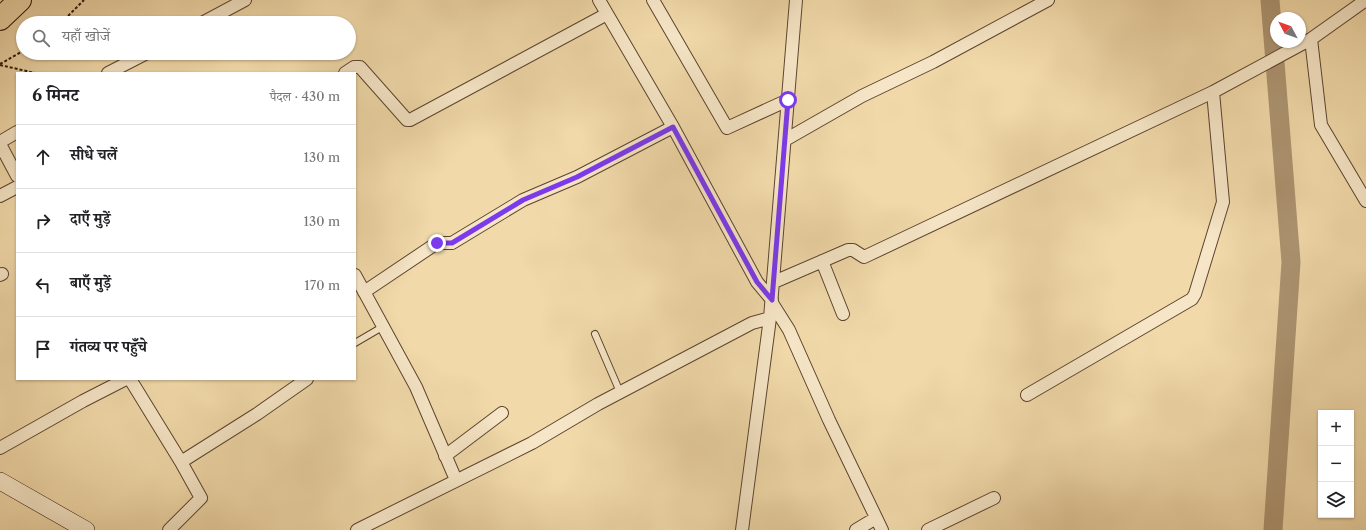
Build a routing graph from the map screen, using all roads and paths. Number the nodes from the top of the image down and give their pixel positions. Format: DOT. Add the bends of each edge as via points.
graph roads {
  1 [pos="20,0"];
  2 [pos="84,0"];
  3 [pos="245,0"];
  4 [pos="599,0"];
  5 [pos="653,0"];
  6 [pos="796,0"];
  7 [pos="1048,0"];
  8 [pos="1366,0"];
  9 [pos="607,14"];
  10 [pos="68,16"];
  11 [pos="215,16"];
  12 [pos="0,19"];
  13 [pos="1307,41"];
  14 [pos="16,55"];
  15 [pos="136,60"];
  16 [pos="0,65"];
  17 [pos="121,70"];
  18 [pos="31,72"];
  19 [pos="346,72"];
  20 [pos="1213,92"];
  21 [pos="788,100"];
  22 [pos="673,127"];
  23 [pos="16,133"];
  24 [pos="785,140"];
  25 [pos="0,143"];
  26 [pos="16,174"];
  27 [pos="16,188"];
  28 [pos="0,196"];
  29 [pos="1366,201"];
  30 [pos="822,261"];
  31 [pos="356,277"];
  32 [pos="774,282"];
  33 [pos="364,292"];
  34 [pos="772,302"];
  35 [pos="843,314"];
  36 [pos="770,318"];
  37 [pos="384,326"];
  38 [pos="595,334"];
  39 [pos="356,342"];
  40 [pos="124,380"];
  41 [pos="127,380"];
  42 [pos="306,380"];
  43 [pos="620,392"];
  44 [pos="1027,395"];
  45 [pos="502,413"];
  46 [pos="0,448"];
  47 [pos="445,456"];
  48 [pos="181,462"];
  49 [pos="456,480"];
  50 [pos="0,481"];
  51 [pos="994,498"];
  52 [pos="876,518"];
  53 [pos="86,530"];
  54 [pos="169,530"];
  55 [pos="357,530"];
  56 [pos="742,530"];
  57 [pos="856,530"];
  58 [pos="882,530"];
  59 [pos="928,530"];
  1 -- 12 [label="highway"];
  2 -- 10 [label="path"];
  3 -- 11 [label="street"];
  4 -- 9 [label="street"];
  5 -- 21 [label="street" via="727,128"];
  6 -- 21 [label="street"];
  7 -- 24 [label="street" via="933,62 862,96"];
  8 -- 13 [label="street"];
  9 -- 19 [label="street" via="410,120 407,120 360,67 354,67"];
  9 -- 22 [label="street"];
  13 -- 20 [label="street"];
  13 -- 29 [label="street" via="1321,125"];
  14 -- 16 [label="path"];
  15 -- 17 [label="street"];
  16 -- 18 [label="path"];
  20 -- 30 [label="street" via="864,257 853,250 848,250"];
  20 -- 44 [label="street" via="1223,202 1192,299"];
  21 -- 24 [label="street"];
  22 -- 33 [label="street" via="577,177 523,200 452,243 437,243"];
  22 -- 34 [label="street" via="757,282"];
  23 -- 25 [label="street"];
  24 -- 32 [label="street"];
  25 -- 26 [label="street"];
  27 -- 28 [label="street"];
  30 -- 32 [label="street"];
  30 -- 35 [label="street"];
  31 -- 33 [label="street"];
  32 -- 34 [label="street"];
  33 -- 37 [label="street"];
  34 -- 36 [label="street"];
  34 -- 52 [label="street" via="789,330 828,420"];
  36 -- 43 [label="street" via="752,323"];
  36 -- 56 [label="street"];
  37 -- 39 [label="lane"];
  37 -- 47 [label="street" via="416,387"];
  38 -- 43 [label="lane"];
  40 -- 46 [label="street"];
  41 -- 48 [label="street"];
  42 -- 48 [label="street"];
  43 -- 49 [label="street" via="532,443"];
  45 -- 47 [label="street"];
  47 -- 49 [label="street"];
  48 -- 54 [label="street" via="201,498"];
  49 -- 55 [label="street"];
  50 -- 53 [label="street"];
  51 -- 59 [label="street"];
  52 -- 57 [label="street"];
  52 -- 58 [label="street"];
}
